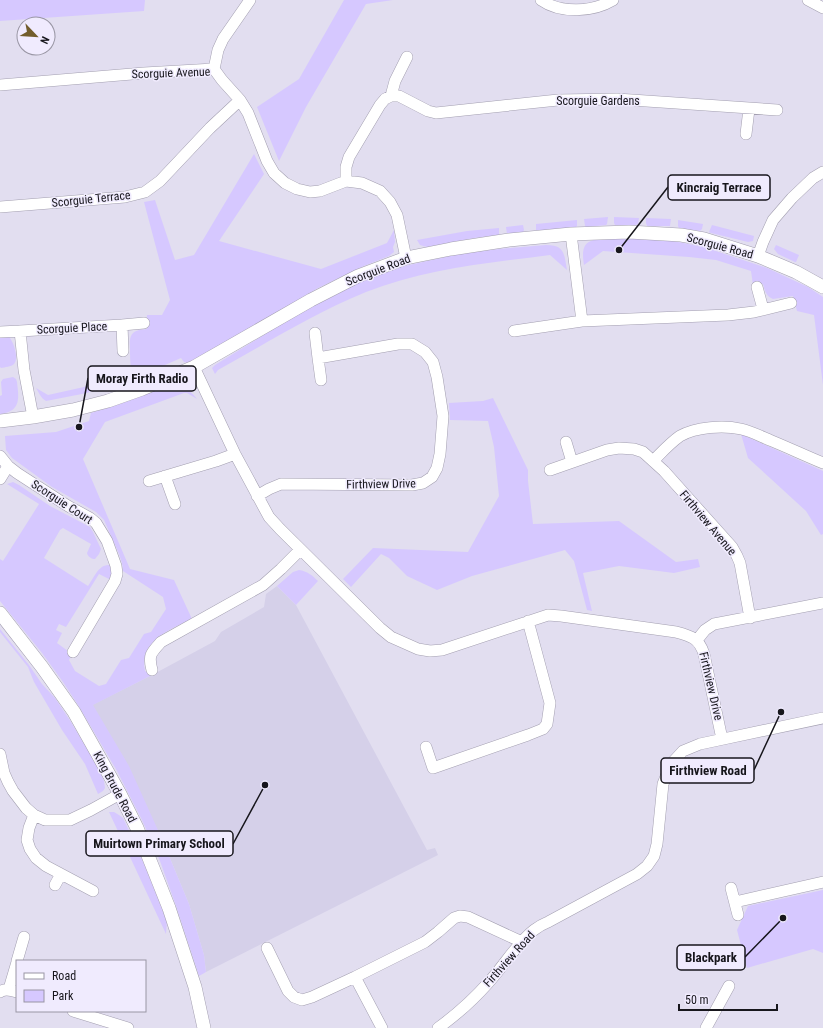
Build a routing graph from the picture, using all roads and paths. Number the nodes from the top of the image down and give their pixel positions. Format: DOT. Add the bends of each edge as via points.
graph roads {
  1 [pos="250,0"];
  2 [pos="541,0"];
  3 [pos="613,0"];
  4 [pos="808,0"];
  5 [pos="823,8"];
  6 [pos="408,57"];
  7 [pos="214,69"];
  8 [pos="0,85"];
  9 [pos="391,96"];
  10 [pos="240,100"];
  11 [pos="749,108"];
  12 [pos="777,110"];
  13 [pos="746,134"];
  14 [pos="823,172"];
  15 [pos="346,181"];
  16 [pos="0,207"];
  17 [pos="571,234"];
  18 [pos="758,256"];
  19 [pos="406,258"];
  20 [pos="757,287"];
  21 [pos="823,287"];
  22 [pos="791,303"];
  23 [pos="763,309"];
  24 [pos="582,321"];
  25 [pos="144,323"];
  26 [pos="122,324"];
  27 [pos="20,331"];
  28 [pos="514,331"];
  29 [pos="0,332"];
  30 [pos="315,333"];
  31 [pos="123,351"];
  32 [pos="318,358"];
  33 [pos="194,367"];
  34 [pos="321,380"];
  35 [pos="33,417"];
  36 [pos="0,421"];
  37 [pos="566,442"];
  38 [pos="235,454"];
  39 [pos="0,456"];
  40 [pos="653,461"];
  41 [pos="572,462"];
  42 [pos="823,463"];
  43 [pos="8,466"];
  44 [pos="550,470"];
  45 [pos="166,476"];
  46 [pos="0,479"];
  47 [pos="149,481"];
  48 [pos="257,496"];
  49 [pos="176,504"];
  50 [pos="300,550"];
  51 [pos="823,603"];
  52 [pos="0,613"];
  53 [pos="750,618"];
  54 [pos="528,621"];
  55 [pos="697,640"];
  56 [pos="73,652"];
  57 [pos="152,670"];
  58 [pos="823,718"];
  59 [pos="722,739"];
  60 [pos="426,747"];
  61 [pos="0,754"];
  62 [pos="2,774"];
  63 [pos="120,794"];
  64 [pos="34,815"];
  65 [pos="61,874"];
  66 [pos="823,882"];
  67 [pos="55,885"];
  68 [pos="732,888"];
  69 [pos="93,890"];
  70 [pos="735,902"];
  71 [pos="738,915"];
  72 [pos="24,938"];
  73 [pos="522,942"];
  74 [pos="267,948"];
  75 [pos="18,960"];
  76 [pos="16,966"];
  77 [pos="355,977"];
  78 [pos="729,986"];
  79 [pos="9,991"];
  80 [pos="76,1012"];
  81 [pos="125,1027"];
  82 [pos="204,1028"];
  83 [pos="382,1028"];
  84 [pos="438,1028"];
  85 [pos="706,1028"];
  1 -- 7 [label="street" via="223,39"];
  2 -- 3 [label="street" via="557,8 573,10 590,9"];
  4 -- 5 [label="street"];
  6 -- 9 [label="street" via="395,81"];
  7 -- 8 [label="street, Scorguie Avenue"];
  7 -- 10 [label="street, Scorguie Avenue"];
  9 -- 11 [label="street, Scorguie Gardens" via="399,96 436,113 558,100 617,99"];
  9 -- 15 [label="street" via="380,105 349,157"];
  10 -- 15 [label="street, Scorguie Avenue" via="274,173 285,183 310,192"];
  10 -- 16 [label="street, Scorguie Terrace" via="160,181 145,192 125,197"];
  11 -- 12 [label="street, Scorguie Gardens"];
  11 -- 13 [label="street"];
  14 -- 18 [label="street" via="797,193 773,220"];
  15 -- 19 [label="street, Scorguie Avenue" via="362,183 380,191 390,202 398,215"];
  17 -- 18 [label="street, Scorguie Road" via="629,232 681,235 704,239"];
  17 -- 19 [label="street, Scorguie Road" via="509,240"];
  17 -- 24 [label="street"];
  18 -- 21 [label="street, Scorguie Road"];
  19 -- 33 [label="street, Scorguie Road" via="358,276 311,300"];
  20 -- 23 [label="street"];
  22 -- 23 [label="street"];
  23 -- 24 [label="street" via="728,315"];
  24 -- 28 [label="street"];
  25 -- 26 [label="street"];
  26 -- 27 [label="street, Scorguie Place"];
  26 -- 31 [label="street, Scorguie Place"];
  27 -- 29 [label="street, Scorguie Place"];
  27 -- 35 [label="street, Scorguie Place"];
  30 -- 32 [label="street"];
  32 -- 34 [label="street"];
  32 -- 48 [label="street, Firthview Drive" via="398,344 412,344 425,352 433,362 438,377 443,416 437,468 432,477 423,483 412,485 281,484"];
  33 -- 35 [label="street, Scorguie Road" via="108,401"];
  33 -- 38 [label="street, Firthview Drive"];
  35 -- 36 [label="street, Scorguie Road"];
  37 -- 41 [label="street"];
  38 -- 45 [label="street"];
  38 -- 48 [label="street, Firthview Drive"];
  39 -- 43 [label="street, Scorguie Court"];
  40 -- 41 [label="street, Firthview Avenue" via="642,452 619,448"];
  40 -- 42 [label="street" via="681,436 692,431 726,427 753,433"];
  40 -- 53 [label="street, Firthview Avenue" via="732,547 740,563"];
  41 -- 44 [label="street, Firthview Avenue"];
  43 -- 46 [label="street"];
  43 -- 56 [label="street, Scorguie Court" via="96,523 107,541 116,566 115,581"];
  45 -- 47 [label="street"];
  45 -- 49 [label="street"];
  48 -- 50 [label="street, Firthview Drive" via="269,517"];
  50 -- 54 [label="street, Firthview Drive" via="380,628 391,637 418,649 442,650"];
  50 -- 57 [label="street" via="263,585 161,642 153,651 150,660"];
  51 -- 53 [label="street"];
  52 -- 63 [label="street, King Brude Road" via="74,712"];
  53 -- 55 [label="street" via="714,624"];
  54 -- 55 [label="street, Firthview Drive" via="548,615 561,616 676,632 687,634"];
  54 -- 60 [label="street" via="550,703 547,724 543,729 433,768"];
  55 -- 59 [label="street, Firthview Drive" via="702,646"];
  58 -- 59 [label="street, Firthview Road"];
  59 -- 73 [label="street, Firthview Road" via="683,751 671,764 663,784 657,844 654,856 647,866 637,874 534,930"];
  61 -- 62 [label="street"];
  62 -- 64 [label="street"];
  63 -- 64 [label="street" via="70,820 44,820"];
  63 -- 82 [label="street, King Brude Road" via="137,828 169,908 195,987"];
  64 -- 65 [label="street" via="27,840 30,849 36,858"];
  65 -- 67 [label="street"];
  65 -- 69 [label="street"];
  66 -- 70 [label="street"];
  68 -- 70 [label="street"];
  70 -- 71 [label="street"];
  72 -- 75 [label="street"];
  73 -- 77 [label="street" via="468,917 460,916 425,942"];
  73 -- 84 [label="street, Firthview Road" via="489,983"];
  74 -- 77 [label="street" via="288,992 302,1000"];
  76 -- 79 [label="street"];
  77 -- 83 [label="street"];
  78 -- 85 [label="street"];
  80 -- 81 [label="street"];
}
